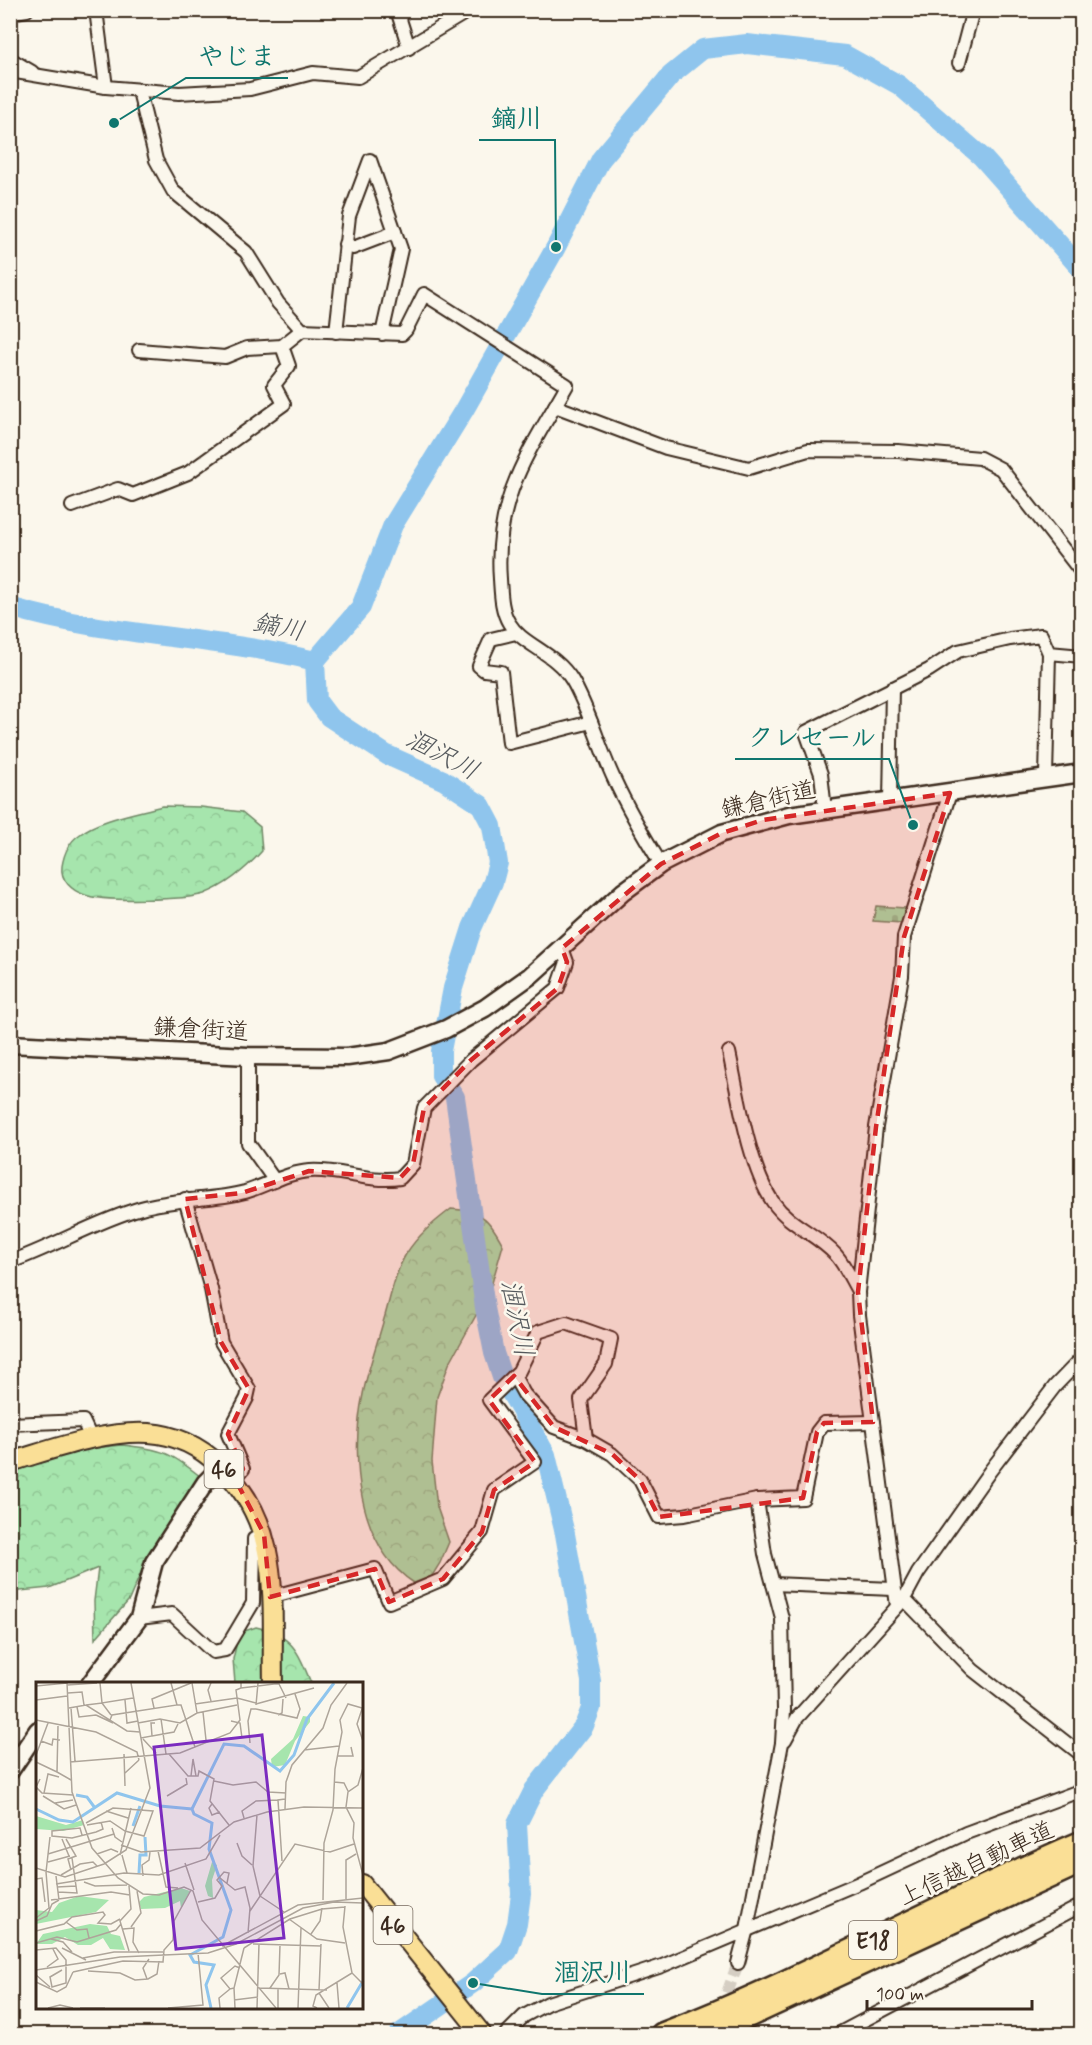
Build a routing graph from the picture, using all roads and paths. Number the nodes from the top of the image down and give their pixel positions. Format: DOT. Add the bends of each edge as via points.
graph roads {
  1 [pos="27,10"];
  2 [pos="96,10"];
  3 [pos="397,10"];
  4 [pos="470,10"];
  5 [pos="973,10"];
  6 [pos="10,14"];
  7 [pos="408,48"];
  8 [pos="10,59"];
  9 [pos="959,63"];
  10 [pos="10,71"];
  11 [pos="39,76"];
  12 [pos="106,87"];
  13 [pos="139,91"];
  14 [pos="395,232"];
  15 [pos="345,244"];
  16 [pos="302,330"];
  17 [pos="336,332"];
  18 [pos="381,334"];
  19 [pos="282,346"];
  20 [pos="139,350"];
  21 [pos="555,406"];
  22 [pos="72,507"];
  23 [pos="1082,573"];
  24 [pos="516,633"];
  25 [pos="1049,653"];
  26 [pos="1082,656"];
  27 [pos="892,688"];
  28 [pos="591,722"];
  29 [pos="1082,773"];
  30 [pos="1046,777"];
  31 [pos="950,793"];
  32 [pos="890,801"];
  33 [pos="825,810"];
  34 [pos="661,864"];
  35 [pos="562,948"];
  36 [pos="10,1044"];
  37 [pos="729,1052"];
  38 [pos="248,1056"];
  39 [pos="275,1181"];
  40 [pos="185,1199"];
  41 [pos="10,1262"];
  42 [pos="858,1292"];
  43 [pos="1082,1358"];
  44 [pos="514,1376"];
  45 [pos="873,1422"];
  46 [pos="10,1425"];
  47 [pos="586,1439"];
  48 [pos="92,1440"];
  49 [pos="10,1462"];
  50 [pos="221,1467"];
  51 [pos="235,1479"];
  52 [pos="757,1500"];
  53 [pos="264,1534"];
  54 [pos="773,1584"];
  55 [pos="893,1590"];
  56 [pos="270,1597"];
  57 [pos="900,1603"];
  58 [pos="138,1618"];
  59 [pos="91,1682"];
  60 [pos="273,1682"];
  61 [pos="36,1733"];
  62 [pos="782,1743"];
  63 [pos="1082,1755"];
  64 [pos="10,1771"];
  65 [pos="1082,1790"];
  66 [pos="1082,1842"];
  67 [pos="1082,1862"];
  68 [pos="363,1885"];
  69 [pos="1082,1905"];
  70 [pos="747,1929"];
  71 [pos="738,1962"];
  72 [pos="482,2034"];
  73 [pos="506,2034"];
  74 [pos="662,2034"];
  75 [pos="710,2034"];
  76 [pos="838,2034"];
  1 -- 6 [label="street"];
  2 -- 12 [label="street"];
  3 -- 7 [label="street"];
  4 -- 7 [label="street"];
  5 -- 9 [label="street"];
  7 -- 13 [label="street" via="358,77 313,73 250,89"];
  8 -- 11 [label="street"];
  10 -- 11 [label="street"];
  11 -- 12 [label="street"];
  12 -- 13 [label="street"];
  13 -- 16 [label="street" via="156,160 173,191 246,252 278,303"];
  14 -- 15 [label="street" via="353,248"];
  14 -- 15 [label="street" via="370,160 349,216"];
  14 -- 18 [label="street" via="401,249"];
  15 -- 17 [label="street"];
  16 -- 17 [label="street"];
  16 -- 19 [label="street"];
  17 -- 18 [label="street"];
  18 -- 21 [label="street" via="402,334 424,294 567,385"];
  19 -- 20 [label="street" via="247,348 225,357"];
  19 -- 22 [label="street" via="289,366 274,385 284,404 188,473 133,495 118,489"];
  21 -- 23 [label="street" via="666,448 749,468 808,450 898,450 980,458 1001,469"];
  21 -- 24 [label="street" via="512,485 501,522 501,600"];
  24 -- 28 [label="street" via="560,663"];
  24 -- 28 [label="street" via="491,639 479,666 501,672 509,743"];
  25 -- 26 [label="street"];
  25 -- 27 [label="street" via="1041,635 1010,639 958,651"];
  25 -- 30 [label="street"];
  27 -- 32 [label="street"];
  27 -- 33 [label="street" via="806,732 821,774"];
  28 -- 34 [label="street" via="615,782"];
  29 -- 30 [label="street, 鎌倉街道"];
  30 -- 31 [label="street, 鎌倉街道"];
  31 -- 32 [label="street, 鎌倉街道"];
  31 -- 42 [label="street" via="904,937 902,976 876,1127"];
  32 -- 33 [label="street, 鎌倉街道"];
  33 -- 34 [label="street, 鎌倉街道" via="763,820 722,833"];
  34 -- 35 [label="street, 鎌倉街道" via="623,892"];
  35 -- 38 [label="street, 鎌倉街道" via="485,1008 446,1029 389,1051 347,1057"];
  35 -- 39 [label="street" via="567,962 558,988 471,1060 424,1108 413,1164 400,1178 384,1181 309,1171"];
  36 -- 38 [label="street, 鎌倉街道"];
  37 -- 42 [label="street" via="762,1184 774,1204 796,1226 836,1255"];
  38 -- 39 [label="street" via="248,1143"];
  39 -- 40 [label="street" via="242,1193"];
  40 -- 41 [label="street" via="113,1217"];
  40 -- 51 [label="street" via="211,1289 221,1342 249,1389 228,1434 243,1469"];
  42 -- 45 [label="street"];
  43 -- 57 [label="street" via="1055,1386 990,1471"];
  44 -- 47 [label="street" via="524,1394 554,1427"];
  44 -- 47 [label="street" via="538,1332 566,1323 611,1339 606,1364 581,1400"];
  44 -- 56 [label="street" via="489,1400 535,1462 494,1490 482,1532 442,1579 389,1602 375,1569"];
  45 -- 52 [label="street" via="824,1423 817,1432 803,1498"];
  45 -- 55 [label="street"];
  46 -- 48 [label="street" via="83,1421"];
  47 -- 52 [label="street" via="612,1454 640,1480 659,1517"];
  48 -- 49 [label="main road, 46"];
  48 -- 50 [label="main road, 46" via="149,1433 170,1437 189,1443"];
  50 -- 51 [label="main road, 46"];
  50 -- 58 [label="street" via="205,1484 154,1562"];
  51 -- 53 [label="main road, 46" via="255,1510"];
  52 -- 54 [label="street"];
  53 -- 56 [label="main road, 46"];
  53 -- 58 [label="street" via="254,1539 253,1603 225,1650 213,1652 172,1614"];
  54 -- 55 [label="street"];
  54 -- 62 [label="street" via="782,1618 785,1670"];
  55 -- 57 [label="street"];
  56 -- 60 [label="main road, 46"];
  57 -- 62 [label="street" via="797,1718"];
  57 -- 63 [label="street" via="973,1670"];
  58 -- 59 [label="street"];
  61 -- 64 [label="street"];
  62 -- 70 [label="street"];
  65 -- 70 [label="street" via="966,1833"];
  66 -- 74 [label="highway, 上信越自動車道 / E18" via="755,1997"];
  67 -- 75 [label="highway, 上信越自動車道 / E18"];
  68 -- 72 [label="main road, 46"];
  69 -- 76 [label="street"];
  70 -- 71 [label="street"];
  70 -- 73 [label="street" via="662,1966 548,2003 524,2016"];
}
